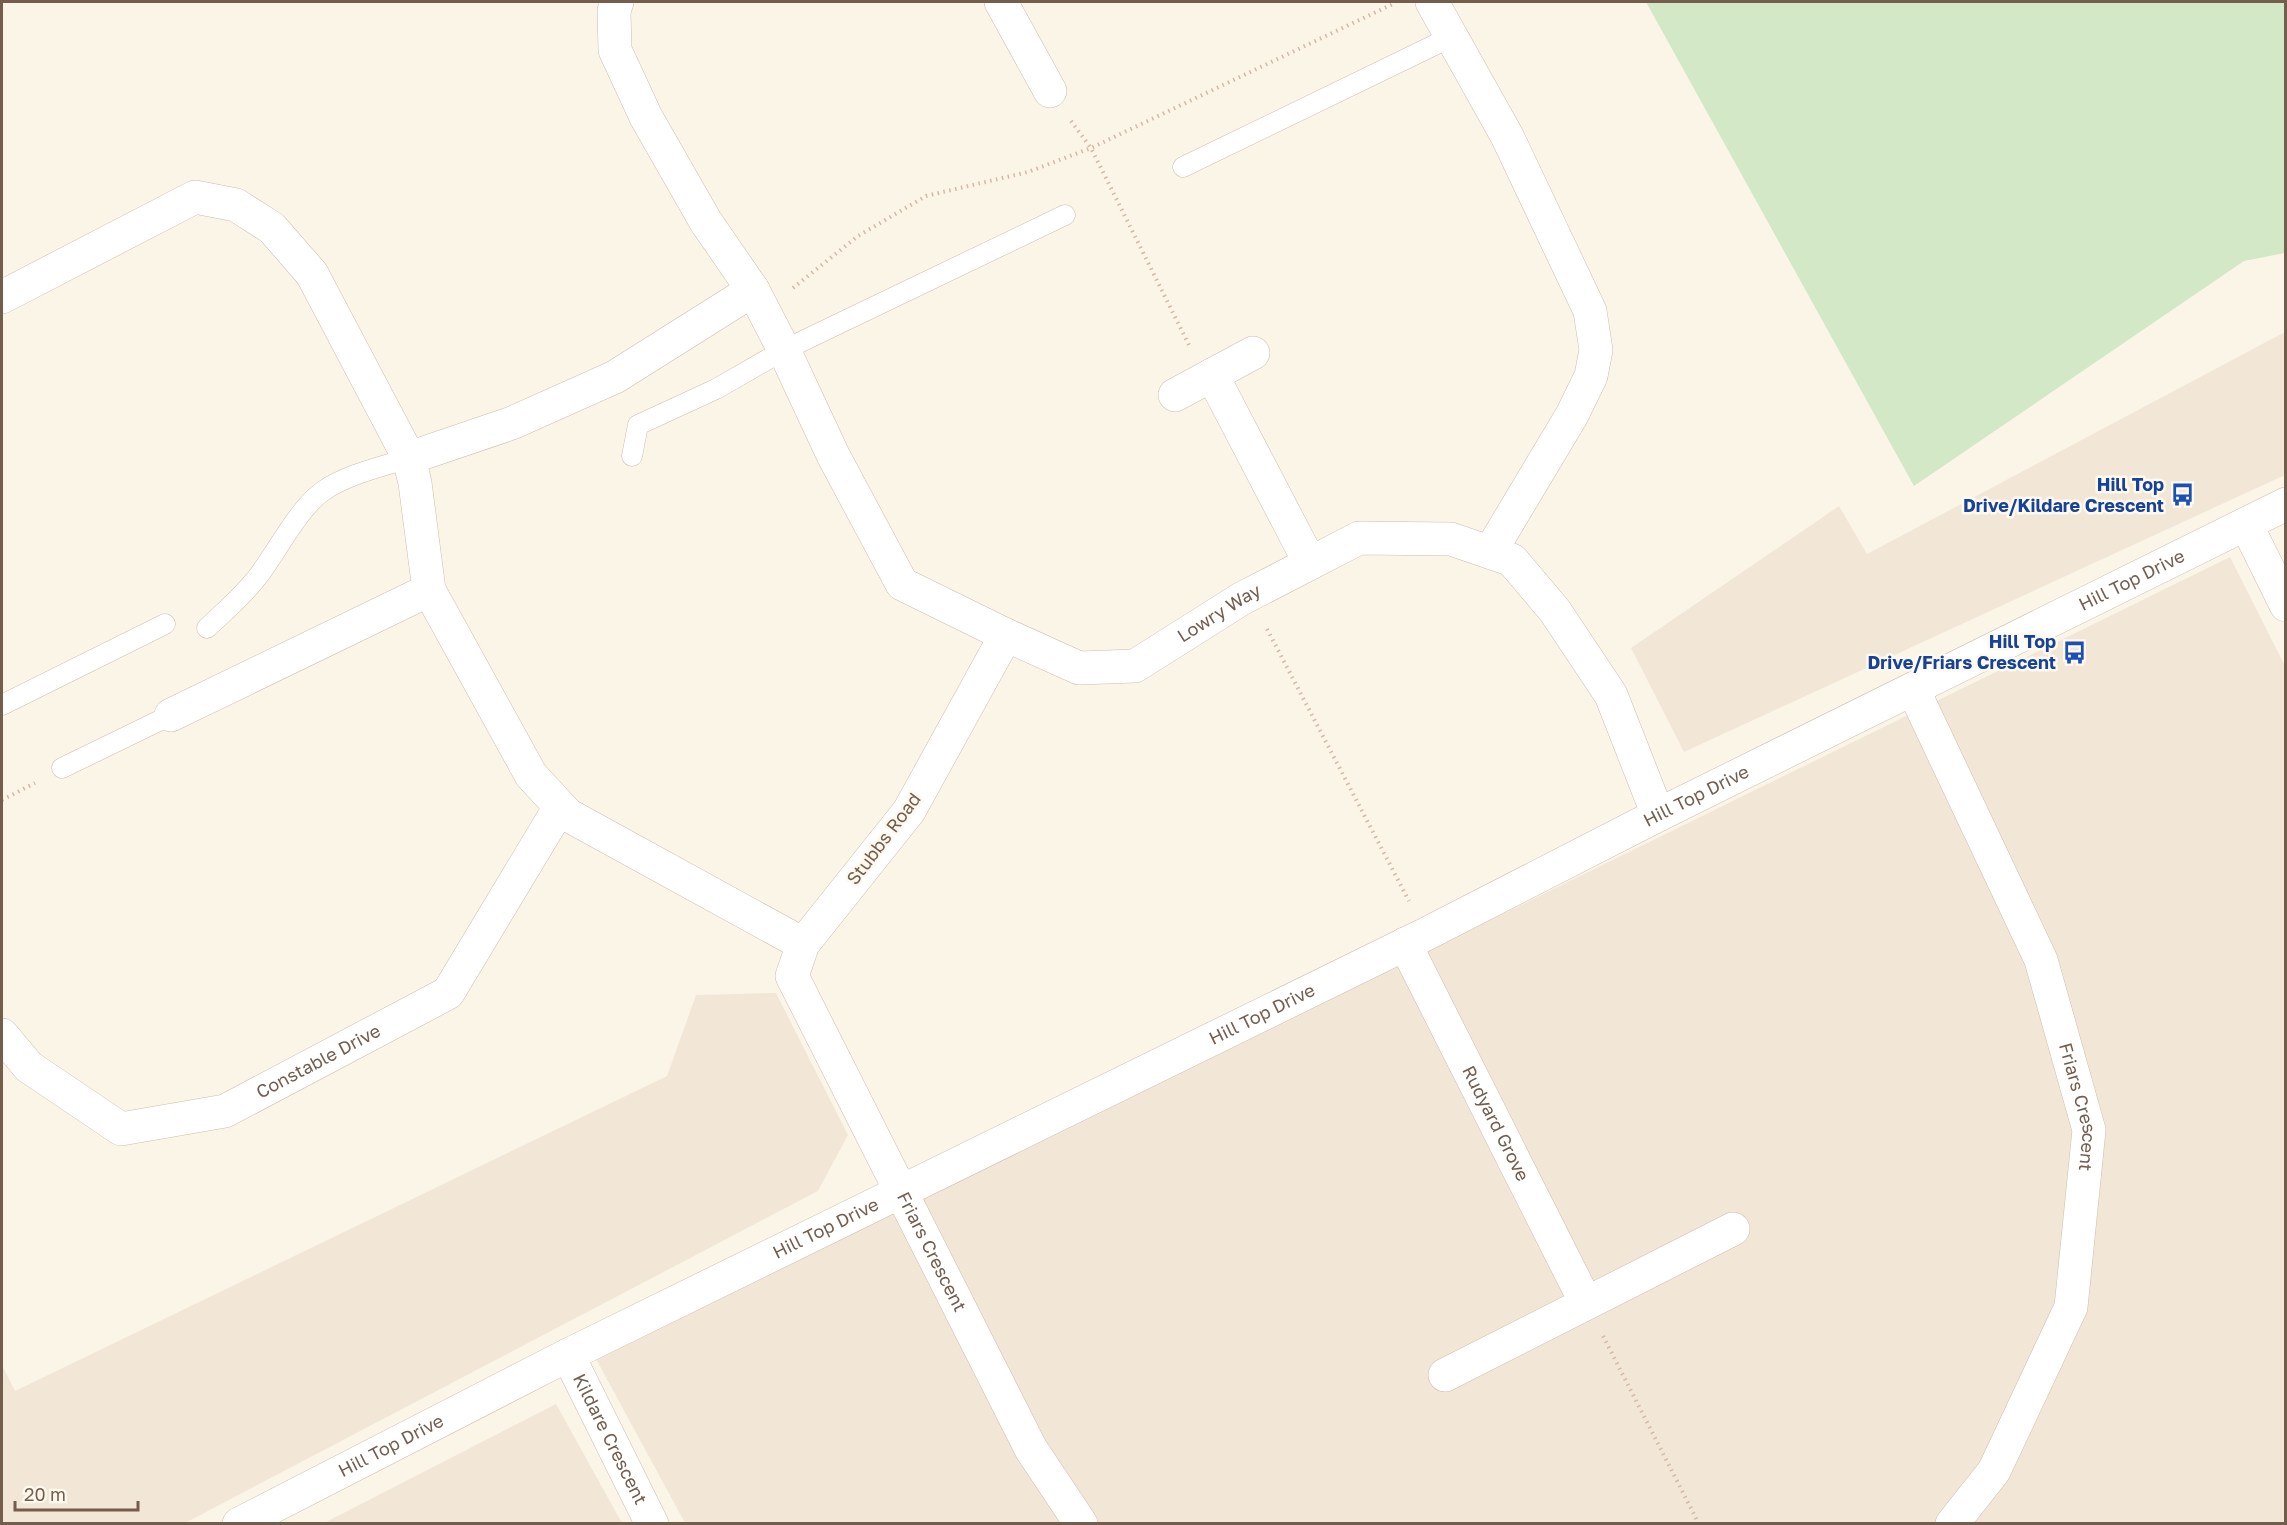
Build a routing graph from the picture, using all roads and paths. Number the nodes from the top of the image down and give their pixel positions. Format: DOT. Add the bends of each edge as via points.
graph roads {
  1 [pos="617,2"];
  2 [pos="1001,2"];
  3 [pos="1398,2"];
  4 [pos="1432,2"];
  5 [pos="1451,37"];
  6 [pos="1050,90"];
  7 [pos="1091,148"];
  8 [pos="1183,166"];
  9 [pos="1065,215"];
  10 [pos="2,297"];
  11 [pos="758,301"];
  12 [pos="784,350"];
  13 [pos="1253,352"];
  14 [pos="1209,376"];
  15 [pos="1175,394"];
  16 [pos="632,456"];
  17 [pos="410,458"];
  18 [pos="2286,504"];
  19 [pos="2246,524"];
  20 [pos="1490,552"];
  21 [pos="1310,563"];
  22 [pos="429,590"];
  23 [pos="1249,594"];
  24 [pos="2286,605"];
  25 [pos="165,624"];
  26 [pos="207,628"];
  27 [pos="1006,635"];
  28 [pos="1913,689"];
  29 [pos="2,705"];
  30 [pos="171,715"];
  31 [pos="62,768"];
  32 [pos="2,800"];
  33 [pos="560,807"];
  34 [pos="1658,815"];
  35 [pos="1415,939"];
  36 [pos="803,944"];
  37 [pos="792,976"];
  38 [pos="2,1035"];
  39 [pos="902,1190"];
  40 [pos="1733,1229"];
  41 [pos="1586,1303"];
  42 [pos="568,1355"];
  43 [pos="1445,1375"];
  44 [pos="239,1524"];
  45 [pos="652,1524"];
  46 [pos="1081,1524"];
  47 [pos="1699,1524"];
  48 [pos="1952,1524"];
  1 -- 11 [label="street, Lowry Way" via="615,50 637,98 706,222"];
  2 -- 6 [label="street"];
  3 -- 7 [label="path"];
  4 -- 5 [label="street"];
  5 -- 8 [label="lane"];
  5 -- 20 [label="street" via="1507,136 1590,311 1596,350 1591,376 1572,416"];
  6 -- 7 [label="path"];
  7 -- 11 [label="path" via="1028,172 926,196"];
  7 -- 14 [label="path"];
  9 -- 12 [label="lane"];
  10 -- 17 [label="street" via="195,197 236,205 273,228 312,274"];
  11 -- 12 [label="street, Lowry Way"];
  11 -- 17 [label="street" via="615,377 512,423"];
  12 -- 16 [label="lane" via="716,389 638,425"];
  12 -- 27 [label="street, Lowry Way" via="833,455 902,584"];
  13 -- 14 [label="street"];
  14 -- 15 [label="street"];
  14 -- 21 [label="street"];
  17 -- 22 [label="street"];
  17 -- 26 [label="lane" via="322,492 258,577"];
  18 -- 19 [label="street, Hill Top Drive"];
  19 -- 24 [label="street"];
  19 -- 28 [label="street, Hill Top Drive"];
  20 -- 21 [label="street, Lowry Way" via="1450,539 1359,538"];
  20 -- 34 [label="street, Lowry Way" via="1512,560 1555,610 1611,695"];
  21 -- 23 [label="street, Lowry Way"];
  22 -- 30 [label="street"];
  22 -- 33 [label="street" via="531,775"];
  23 -- 27 [label="street, Lowry Way" via="1135,666 1079,668"];
  23 -- 35 [label="path"];
  25 -- 29 [label="lane"];
  27 -- 36 [label="street, Stubbs Road" via="909,811"];
  28 -- 34 [label="street, Hill Top Drive"];
  28 -- 48 [label="street, Friars Crescent" via="2041,960 2089,1130 2071,1307 1994,1471"];
  30 -- 31 [label="lane"];
  31 -- 32 [label="path"];
  33 -- 36 [label="street" via="568,815"];
  33 -- 38 [label="street, Constable Drive" via="448,993 225,1111 121,1129 29,1067"];
  34 -- 35 [label="street, Hill Top Drive"];
  35 -- 39 [label="street, Hill Top Drive"];
  35 -- 41 [label="street, Rudyard Grove"];
  36 -- 37 [label="street, Stubbs Road"];
  37 -- 39 [label="street, Friars Crescent"];
  39 -- 42 [label="street, Hill Top Drive"];
  39 -- 46 [label="street, Friars Crescent" via="1031,1449"];
  40 -- 41 [label="street"];
  41 -- 43 [label="street"];
  41 -- 47 [label="path"];
  42 -- 44 [label="street, Hill Top Drive"];
  42 -- 45 [label="street, Kildare Crescent"];
}
